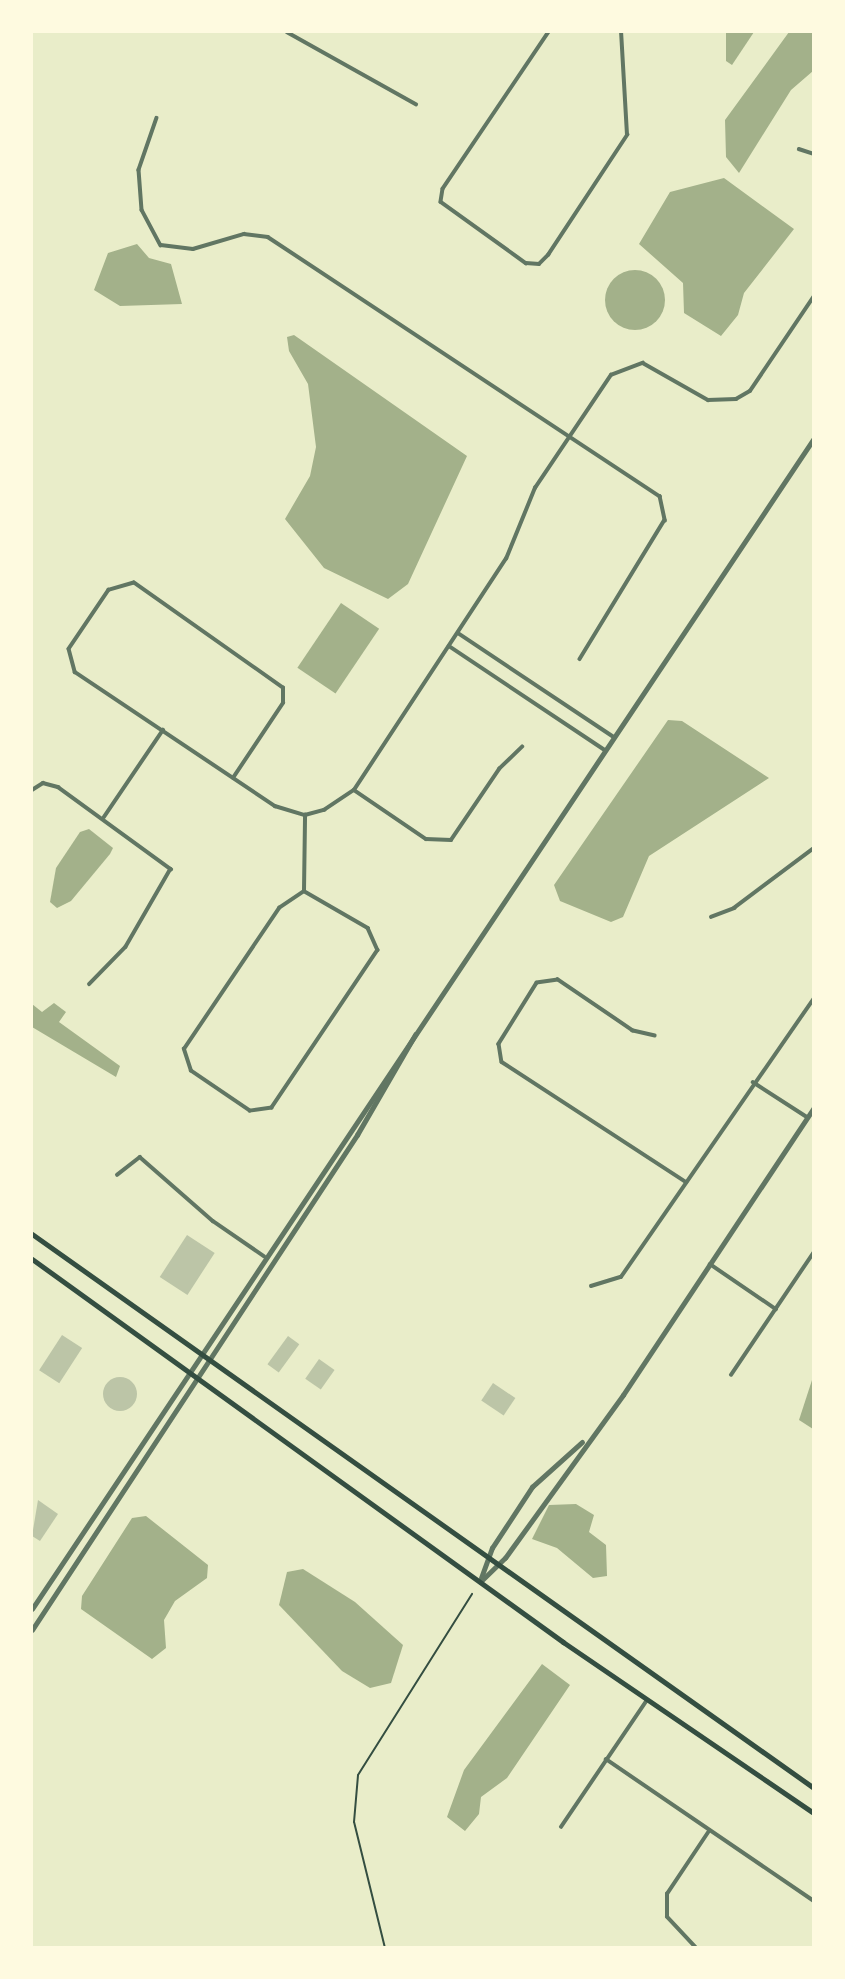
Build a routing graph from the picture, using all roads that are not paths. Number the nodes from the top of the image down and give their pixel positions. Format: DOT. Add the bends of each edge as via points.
graph roads {
  1 [pos="287,32"];
  2 [pos="549,32"];
  3 [pos="621,32"];
  4 [pos="415,104"];
  5 [pos="157,118"];
  6 [pos="799,149"];
  7 [pos="814,154"];
  8 [pos="814,296"];
  9 [pos="569,435"];
  10 [pos="814,438"];
  11 [pos="457,633"];
  12 [pos="449,646"];
  13 [pos="580,659"];
  14 [pos="163,730"];
  15 [pos="614,737"];
  16 [pos="522,747"];
  17 [pos="605,750"];
  18 [pos="233,778"];
  19 [pos="32,790"];
  20 [pos="354,790"];
  21 [pos="305,815"];
  22 [pos="104,817"];
  23 [pos="814,848"];
  24 [pos="304,891"];
  25 [pos="711,916"];
  26 [pos="90,984"];
  27 [pos="814,998"];
  28 [pos="428,1013"];
  29 [pos="655,1036"];
  30 [pos="754,1082"];
  31 [pos="373,1090"];
  32 [pos="382,1094"];
  33 [pos="814,1108"];
  34 [pos="807,1117"];
  35 [pos="117,1175"];
  36 [pos="686,1182"];
  37 [pos="32,1234"];
  38 [pos="814,1252"];
  39 [pos="264,1256"];
  40 [pos="32,1259"];
  41 [pos="710,1264"];
  42 [pos="591,1286"];
  43 [pos="776,1309"];
  44 [pos="200,1352"];
  45 [pos="211,1359"];
  46 [pos="189,1368"];
  47 [pos="200,1375"];
  48 [pos="731,1375"];
  49 [pos="586,1439"];
  50 [pos="487,1561"];
  51 [pos="495,1568"];
  52 [pos="480,1582"];
  53 [pos="32,1609"];
  54 [pos="32,1630"];
  55 [pos="647,1700"];
  56 [pos="606,1759"];
  57 [pos="814,1788"];
  58 [pos="814,1813"];
  59 [pos="561,1827"];
  60 [pos="709,1831"];
  61 [pos="814,1901"];
  62 [pos="696,1948"];
  1 -- 4 [label="street"];
  2 -- 3 [label="street" via="443,189 441,202 526,263 539,264 627,135"];
  5 -- 9 [label="street" via="139,170 142,211 162,245 193,249 244,234 268,237"];
  6 -- 7 [label="street"];
  8 -- 9 [label="street" via="743,395 708,400 655,366 622,367"];
  9 -- 11 [label="street" via="535,488 506,559"];
  9 -- 13 [label="street" via="660,496 666,507 665,520"];
  10 -- 15 [label="street"];
  11 -- 12 [label="street"];
  11 -- 15 [label="street"];
  12 -- 17 [label="street"];
  12 -- 20 [label="street"];
  14 -- 18 [label="street"];
  14 -- 18 [label="street" via="75,672 69,661 69,649 120,582 134,583 283,688 284,703"];
  14 -- 22 [label="street"];
  15 -- 17 [label="street"];
  16 -- 20 [label="street" via="499,769 451,840 426,839"];
  17 -- 28 [label="street"];
  18 -- 21 [label="street" via="275,806"];
  19 -- 22 [label="street" via="43,783 58,787"];
  20 -- 21 [label="street" via="338,804"];
  21 -- 24 [label="street"];
  22 -- 26 [label="street" via="171,869 125,947"];
  23 -- 25 [label="street" via="734,908"];
  24 -- 24 [label="street" via="368,928 378,950 272,1108 250,1111 191,1071 184,1049 279,908"];
  27 -- 30 [label="street"];
  28 -- 31 [label="street"];
  28 -- 32 [label="street"];
  29 -- 36 [label="street" via="633,1031 558,980 537,983 499,1044 502,1062"];
  30 -- 34 [label="street"];
  30 -- 36 [label="street"];
  31 -- 32 [label="street"];
  31 -- 39 [label="street"];
  32 -- 45 [label="street"];
  33 -- 34 [label="street"];
  34 -- 41 [label="street"];
  35 -- 39 [label="street" via="140,1157 213,1221"];
  36 -- 42 [label="street" via="621,1277"];
  37 -- 44 [label="main road"];
  38 -- 43 [label="street"];
  39 -- 44 [label="street"];
  40 -- 46 [label="main road"];
  41 -- 43 [label="street"];
  41 -- 49 [label="street" via="623,1395"];
  43 -- 48 [label="street"];
  44 -- 45 [label="main road"];
  44 -- 46 [label="street"];
  45 -- 47 [label="street"];
  45 -- 50 [label="main road"];
  46 -- 47 [label="main road"];
  46 -- 53 [label="street"];
  47 -- 52 [label="main road"];
  47 -- 54 [label="street"];
  49 -- 50 [label="street" via="540,1476"];
  49 -- 51 [label="street"];
  50 -- 51 [label="main road"];
  50 -- 52 [label="street"];
  51 -- 52 [label="street"];
  51 -- 57 [label="main road"];
  52 -- 55 [label="main road"];
  55 -- 56 [label="street"];
  55 -- 58 [label="main road"];
  56 -- 59 [label="street"];
  56 -- 60 [label="street"];
  60 -- 61 [label="street"];
  60 -- 62 [label="street" via="667,1894 667,1917"];
}
